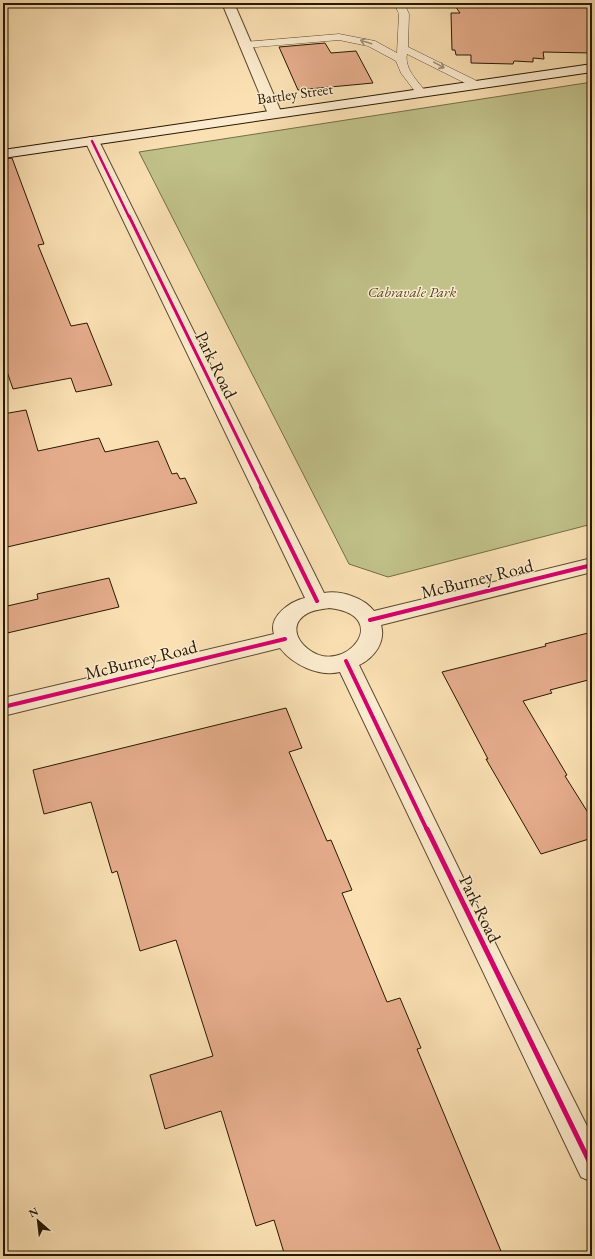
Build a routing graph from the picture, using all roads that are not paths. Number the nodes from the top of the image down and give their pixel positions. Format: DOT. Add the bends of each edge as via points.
graph roads {
  1 [pos="228,3"];
  2 [pos="399,3"];
  3 [pos="244,45"];
  4 [pos="402,54"];
  5 [pos="592,68"];
  6 [pos="475,84"];
  7 [pos="421,92"];
  8 [pos="275,114"];
  9 [pos="92,141"];
  10 [pos="3,154"];
  11 [pos="592,565"];
  12 [pos="317,601"];
  13 [pos="370,620"];
  14 [pos="285,638"];
  15 [pos="346,662"];
  16 [pos="3,707"];
  17 [pos="592,1167"];
  1 -- 3 [label="street"];
  2 -- 4 [label="lane" via="404,14"];
  4 -- 3 [label="lane, one-way" via="371,43 339,36"];
  3 -- 8 [label="street"];
  4 -- 6 [label="lane, one-way" via="430,60"];
  4 -- 7 [label="lane" via="406,73"];
  5 -- 6 [label="street, Bartley Street"];
  6 -- 7 [label="street, Bartley Street"];
  7 -- 8 [label="street, Bartley Street"];
  8 -- 9 [label="street, Bartley Street"];
  9 -- 10 [label="street, Bartley Street"];
  9 -- 12 [label="street, Park Road"];
  11 -- 13 [label="street, McBurney Road"];
  12 -- 13 [label="street" via="330,600 353,605"];
  12 -- 14 [label="street" via="304,604 287,619"];
  13 -- 15 [label="street" via="373,629 372,639 367,648"];
  14 -- 15 [label="street" via="289,647 308,660"];
  14 -- 16 [label="street, McBurney Road"];
  15 -- 17 [label="street, Park Road"];
}
